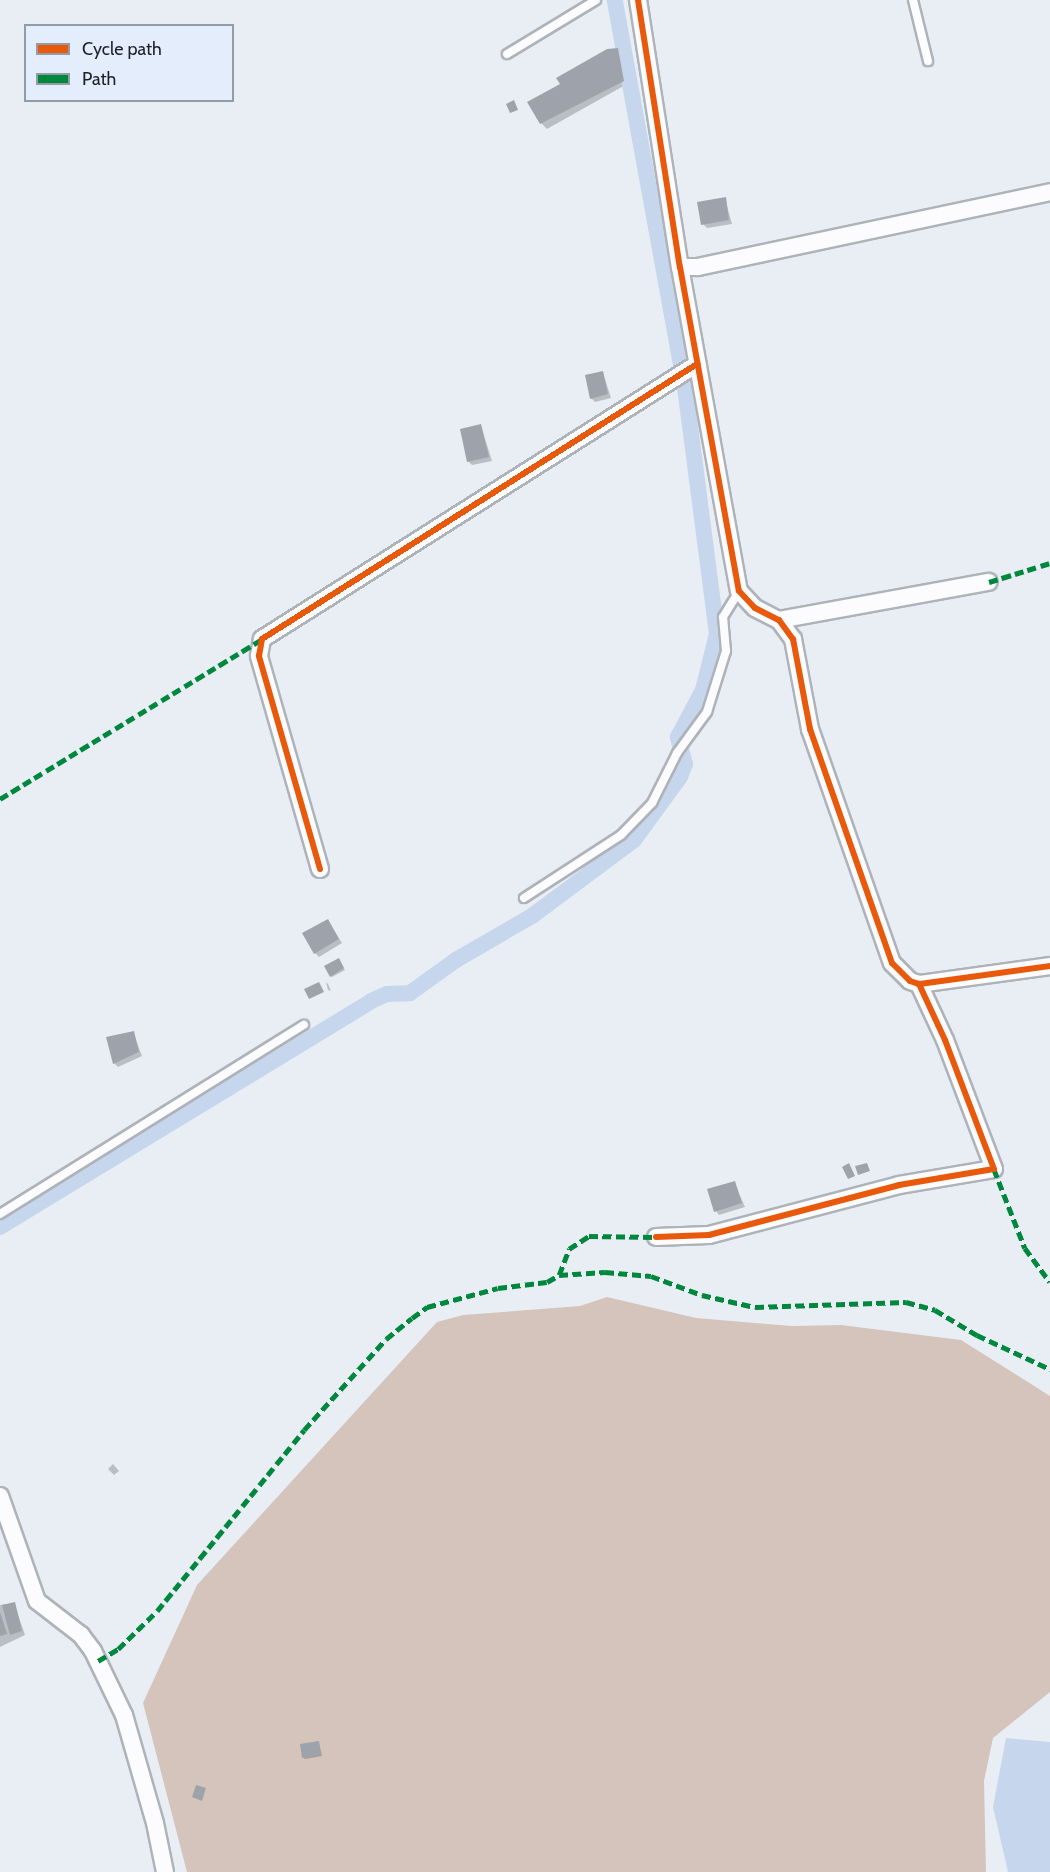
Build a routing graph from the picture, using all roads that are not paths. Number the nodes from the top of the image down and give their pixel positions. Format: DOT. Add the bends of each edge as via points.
graph roads {
  1 [pos="596,0"];
  2 [pos="638,0"];
  3 [pos="913,0"];
  4 [pos="507,54"];
  5 [pos="928,61"];
  6 [pos="1050,192"];
  7 [pos="680,267"];
  8 [pos="697,364"];
  9 [pos="989,582"];
  10 [pos="740,591"];
  11 [pos="779,620"];
  12 [pos="320,869"];
  13 [pos="524,898"];
  14 [pos="1050,966"];
  15 [pos="919,984"];
  16 [pos="304,1024"];
  17 [pos="0,1214"];
  18 [pos="656,1237"];
  19 [pos="0,1496"];
  20 [pos="165,1872"];
  1 -- 4 [label="lane"];
  2 -- 7 [label="street"];
  3 -- 5 [label="lane"];
  6 -- 7 [label="street" via="698,267"];
  7 -- 8 [label="street"];
  8 -- 10 [label="street"];
  8 -- 12 [label="street" via="262,639 258,649"];
  9 -- 11 [label="street"];
  10 -- 11 [label="street" via="755,608"];
  10 -- 13 [label="lane" via="723,616 726,651 708,712 677,753 652,803 621,836"];
  11 -- 15 [label="street" via="793,639 810,729 892,963 910,981"];
  14 -- 15 [label="street"];
  15 -- 18 [label="street" via="945,1040 994,1169 899,1185 709,1235"];
  16 -- 17 [label="lane"];
  19 -- 20 [label="street" via="36,1601 81,1635 124,1715"];
}
